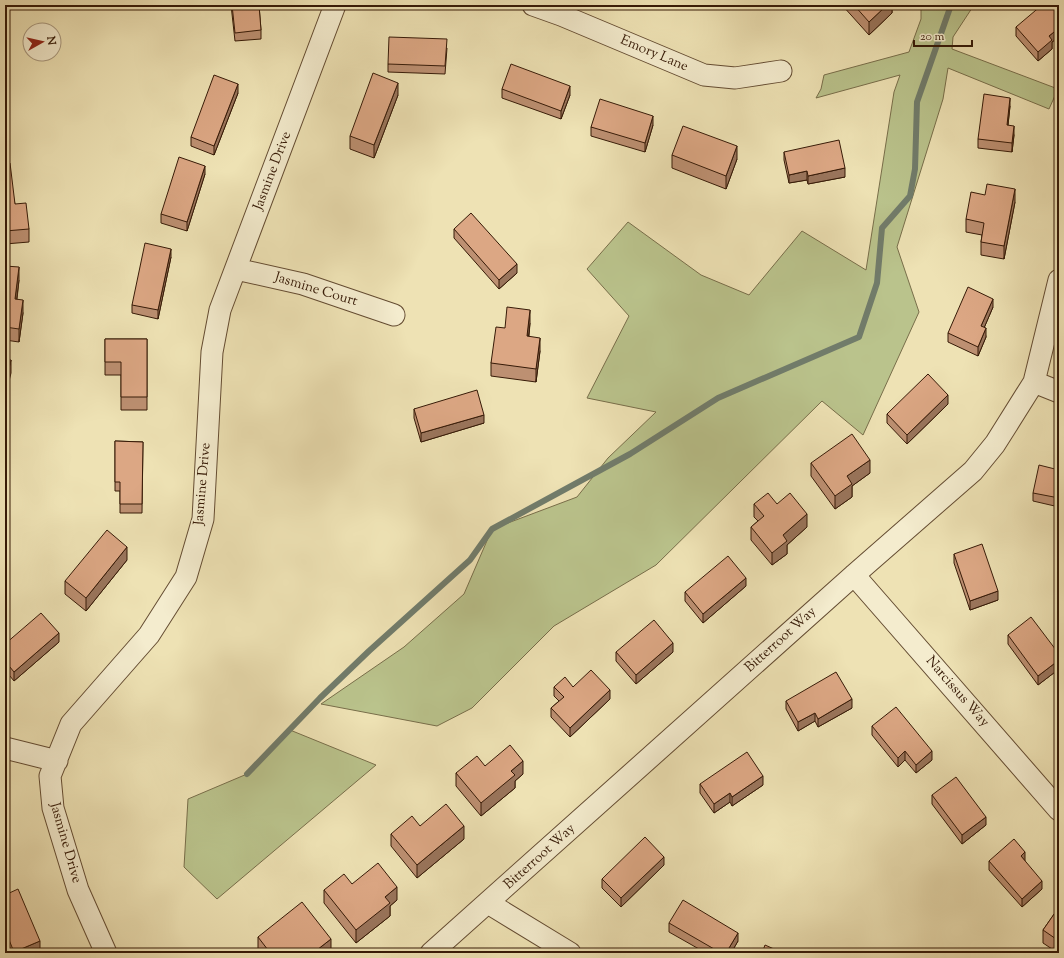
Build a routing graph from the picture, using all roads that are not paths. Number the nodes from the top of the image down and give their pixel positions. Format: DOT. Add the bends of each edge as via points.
graph roads {
  1 [pos="335,5"];
  2 [pos="533,5"];
  3 [pos="781,72"];
  4 [pos="236,269"];
  5 [pos="1059,280"];
  6 [pos="394,315"];
  7 [pos="1034,382"];
  8 [pos="1059,392"];
  9 [pos="854,575"];
  10 [pos="5,748"];
  11 [pos="57,761"];
  12 [pos="1059,810"];
  13 [pos="488,903"];
  14 [pos="106,953"];
  15 [pos="431,953"];
  16 [pos="570,953"];
  1 -- 4 [label="street, Jasmine Drive"];
  2 -- 3 [label="street, Emory Lane" via="704,75 735,78"];
  4 -- 6 [label="street, Jasmine Court" via="303,284"];
  4 -- 11 [label="street, Jasmine Drive" via="220,310 212,352 203,518 186,578 149,635 70,724"];
  5 -- 7 [label="street, Bitterroot Way"];
  7 -- 8 [label="street"];
  7 -- 9 [label="street, Bitterroot Way" via="995,444 973,471"];
  9 -- 12 [label="street, Narcissus Way"];
  9 -- 13 [label="street, Bitterroot Way"];
  10 -- 11 [label="street"];
  11 -- 14 [label="street, Jasmine Drive" via="50,776 53,808 78,890"];
  13 -- 15 [label="street, Bitterroot Way"];
  13 -- 16 [label="street"];
}
